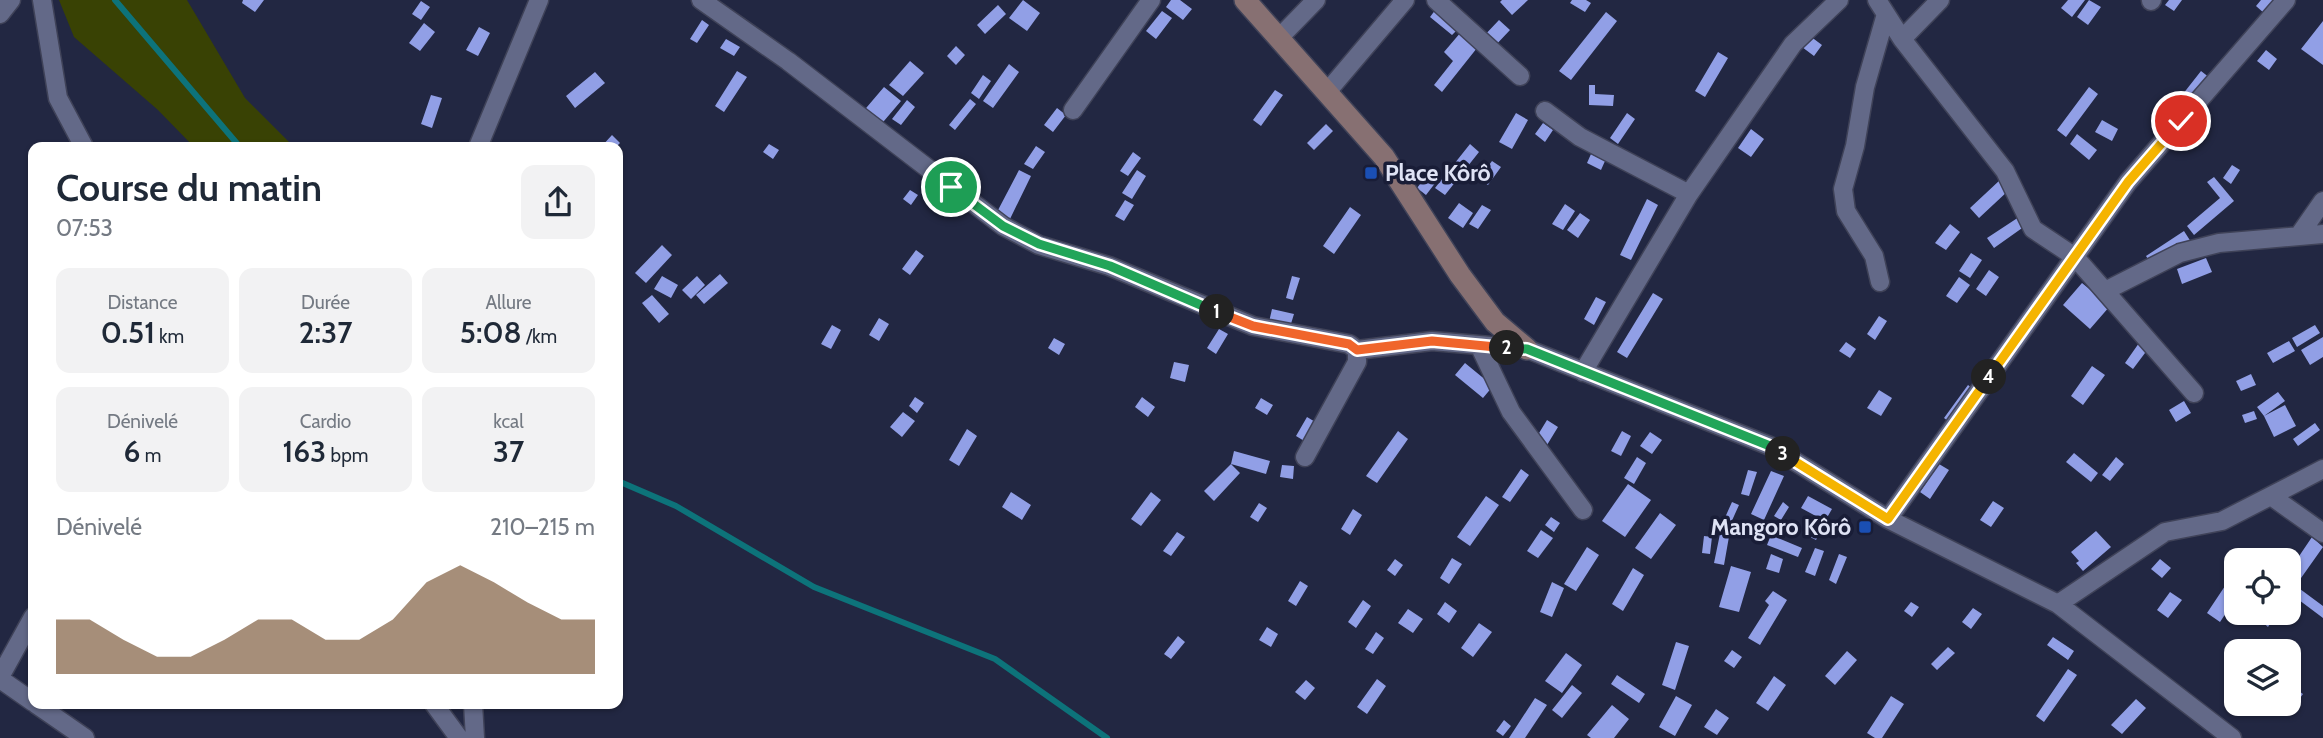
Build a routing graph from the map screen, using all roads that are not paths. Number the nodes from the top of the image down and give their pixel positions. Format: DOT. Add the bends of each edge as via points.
graph roads {
  1 [pos="11,0"];
  2 [pos="42,0"];
  3 [pos="539,0"];
  4 [pos="701,0"];
  5 [pos="1152,0"];
  6 [pos="1245,0"];
  7 [pos="1316,0"];
  8 [pos="1405,0"];
  9 [pos="1436,0"];
  10 [pos="1839,0"];
  11 [pos="1940,0"];
  12 [pos="2286,0"];
  13 [pos="1882,7"];
  14 [pos="0,14"];
  15 [pos="1279,38"];
  16 [pos="1902,39"];
  17 [pos="1520,76"];
  18 [pos="1327,92"];
  19 [pos="1073,110"];
  20 [pos="1545,111"];
  21 [pos="81,142"];
  22 [pos="480,142"];
  23 [pos="1689,194"];
  24 [pos="2323,201"];
  25 [pos="2300,234"];
  26 [pos="2323,234"];
  27 [pos="2075,257"];
  28 [pos="1880,282"];
  29 [pos="2105,291"];
  30 [pos="1479,345"];
  31 [pos="1527,349"];
  32 [pos="1357,350"];
  33 [pos="1583,372"];
  34 [pos="2194,393"];
  35 [pos="1305,457"];
  36 [pos="2323,469"];
  37 [pos="2271,496"];
  38 [pos="1583,510"];
  39 [pos="1888,519"];
  40 [pos="2323,533"];
  41 [pos="2058,604"];
  42 [pos="28,626"];
  43 [pos="0,678"];
  44 [pos="28,699"];
  45 [pos="43,709"];
  46 [pos="438,709"];
  47 [pos="473,709"];
  48 [pos="85,738"];
  49 [pos="459,738"];
  50 [pos="475,738"];
  51 [pos="2232,738"];
  1 -- 14 [label="street"];
  2 -- 21 [label="street" via="58,98"];
  3 -- 22 [label="street"];
  4 -- 32 [label="street" via="1003,226 1253,326 1349,344"];
  5 -- 19 [label="street"];
  6 -- 15 [label="street"];
  7 -- 15 [label="street"];
  8 -- 18 [label="street"];
  9 -- 17 [label="street"];
  10 -- 23 [label="street" via="1793,44"];
  11 -- 16 [label="street"];
  12 -- 27 [label="street" via="2128,182"];
  13 -- 16 [label="street"];
  13 -- 28 [label="street" via="1843,189 1846,211 1874,256"];
  15 -- 18 [label="street"];
  16 -- 27 [label="street" via="2005,171 2033,229"];
  18 -- 31 [label="street" via="1384,157 1495,322"];
  20 -- 23 [label="street" via="1580,138"];
  23 -- 33 [label="street"];
  24 -- 25 [label="street"];
  25 -- 26 [label="street"];
  25 -- 29 [label="street" via="2219,243 2180,253"];
  27 -- 29 [label="street"];
  27 -- 39 [label="street"];
  29 -- 34 [label="street"];
  30 -- 31 [label="street"];
  30 -- 32 [label="street" via="1414,342"];
  30 -- 38 [label="street" via="1511,412"];
  31 -- 33 [label="street"];
  32 -- 35 [label="street" via="1357,362"];
  33 -- 39 [label="street" via="1770,446"];
  36 -- 37 [label="street"];
  37 -- 40 [label="street"];
  37 -- 41 [label="street" via="2222,521 2165,532"];
  39 -- 41 [label="street"];
  41 -- 51 [label="street"];
  42 -- 43 [label="street"];
  43 -- 44 [label="street"];
  45 -- 48 [label="street"];
  46 -- 49 [label="street"];
  47 -- 50 [label="street"];
}
